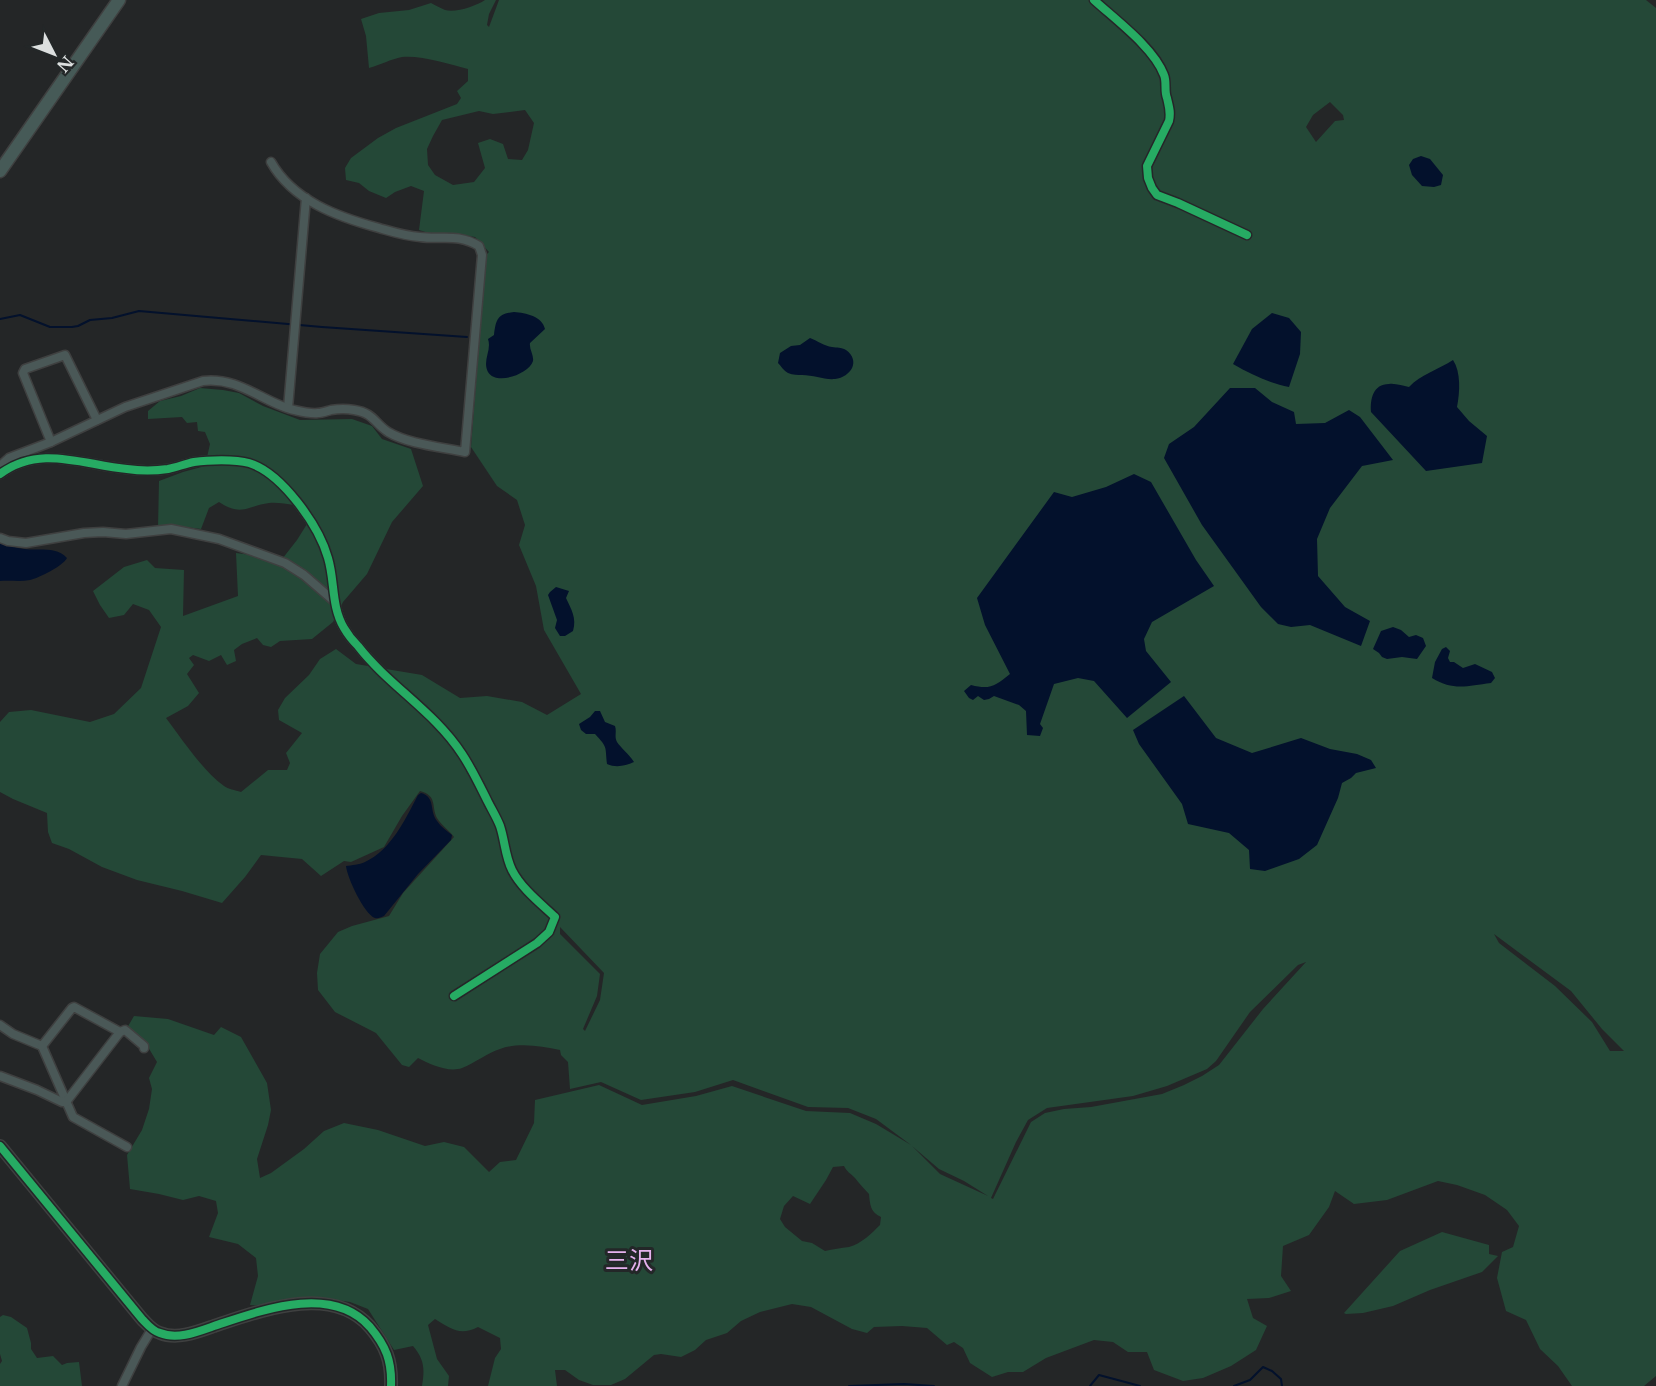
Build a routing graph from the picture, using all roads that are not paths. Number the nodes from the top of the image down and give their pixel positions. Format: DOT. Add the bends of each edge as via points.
graph roads {
  1 [pos="119,0"];
  2 [pos="1094,0"];
  3 [pos="271,162"];
  4 [pos="0,171"];
  5 [pos="306,198"];
  6 [pos="1246,235"];
  7 [pos="288,408"];
  8 [pos="97,420"];
  9 [pos="51,442"];
  10 [pos="0,466"];
  11 [pos="0,474"];
  12 [pos="0,538"];
  13 [pos="334,601"];
  14 [pos="454,996"];
  15 [pos="0,1025"];
  16 [pos="120,1032"];
  17 [pos="42,1046"];
  18 [pos="144,1048"];
  19 [pos="0,1076"];
  20 [pos="66,1102"];
  21 [pos="0,1146"];
  22 [pos="127,1147"];
  23 [pos="152,1329"];
  24 [pos="122,1386"];
  25 [pos="392,1386"];
  1 -- 4 [label="main road"];
  2 -- 6 [label="street" via="1148,49 1166,79 1171,114 1147,166 1152,188 1157,195"];
  3 -- 5 [label="street"];
  5 -- 7 [label="street"];
  5 -- 7 [label="street" via="335,215 400,235 456,237 478,246 482,255 465,452 406,439 388,431 370,414 353,409 319,414"];
  7 -- 8 [label="street" via="255,392 214,380 153,397"];
  8 -- 9 [label="street"];
  8 -- 9 [label="street" via="65,355 25,369"];
  9 -- 10 [label="street" via="9,458"];
  11 -- 13 [label="street" via="36,458 146,471 195,462 248,463 278,480 318,534 328,559"];
  12 -- 13 [label="street" via="26,543 84,533 171,530 219,539 285,563"];
  13 -- 14 [label="street" via="344,628 369,661 426,711 462,753 500,826 511,869 555,917 549,932 537,943"];
  15 -- 17 [label="street"];
  16 -- 17 [label="street" via="74,1007"];
  16 -- 18 [label="street" via="125,1030"];
  16 -- 20 [label="street"];
  17 -- 20 [label="street"];
  19 -- 20 [label="street"];
  20 -- 22 [label="street" via="73,1117"];
  21 -- 23 [label="street"];
  23 -- 24 [label="street"];
  23 -- 25 [label="street" via="167,1335 188,1335 288,1304 342,1307 363,1319 383,1345 392,1370"];
}
